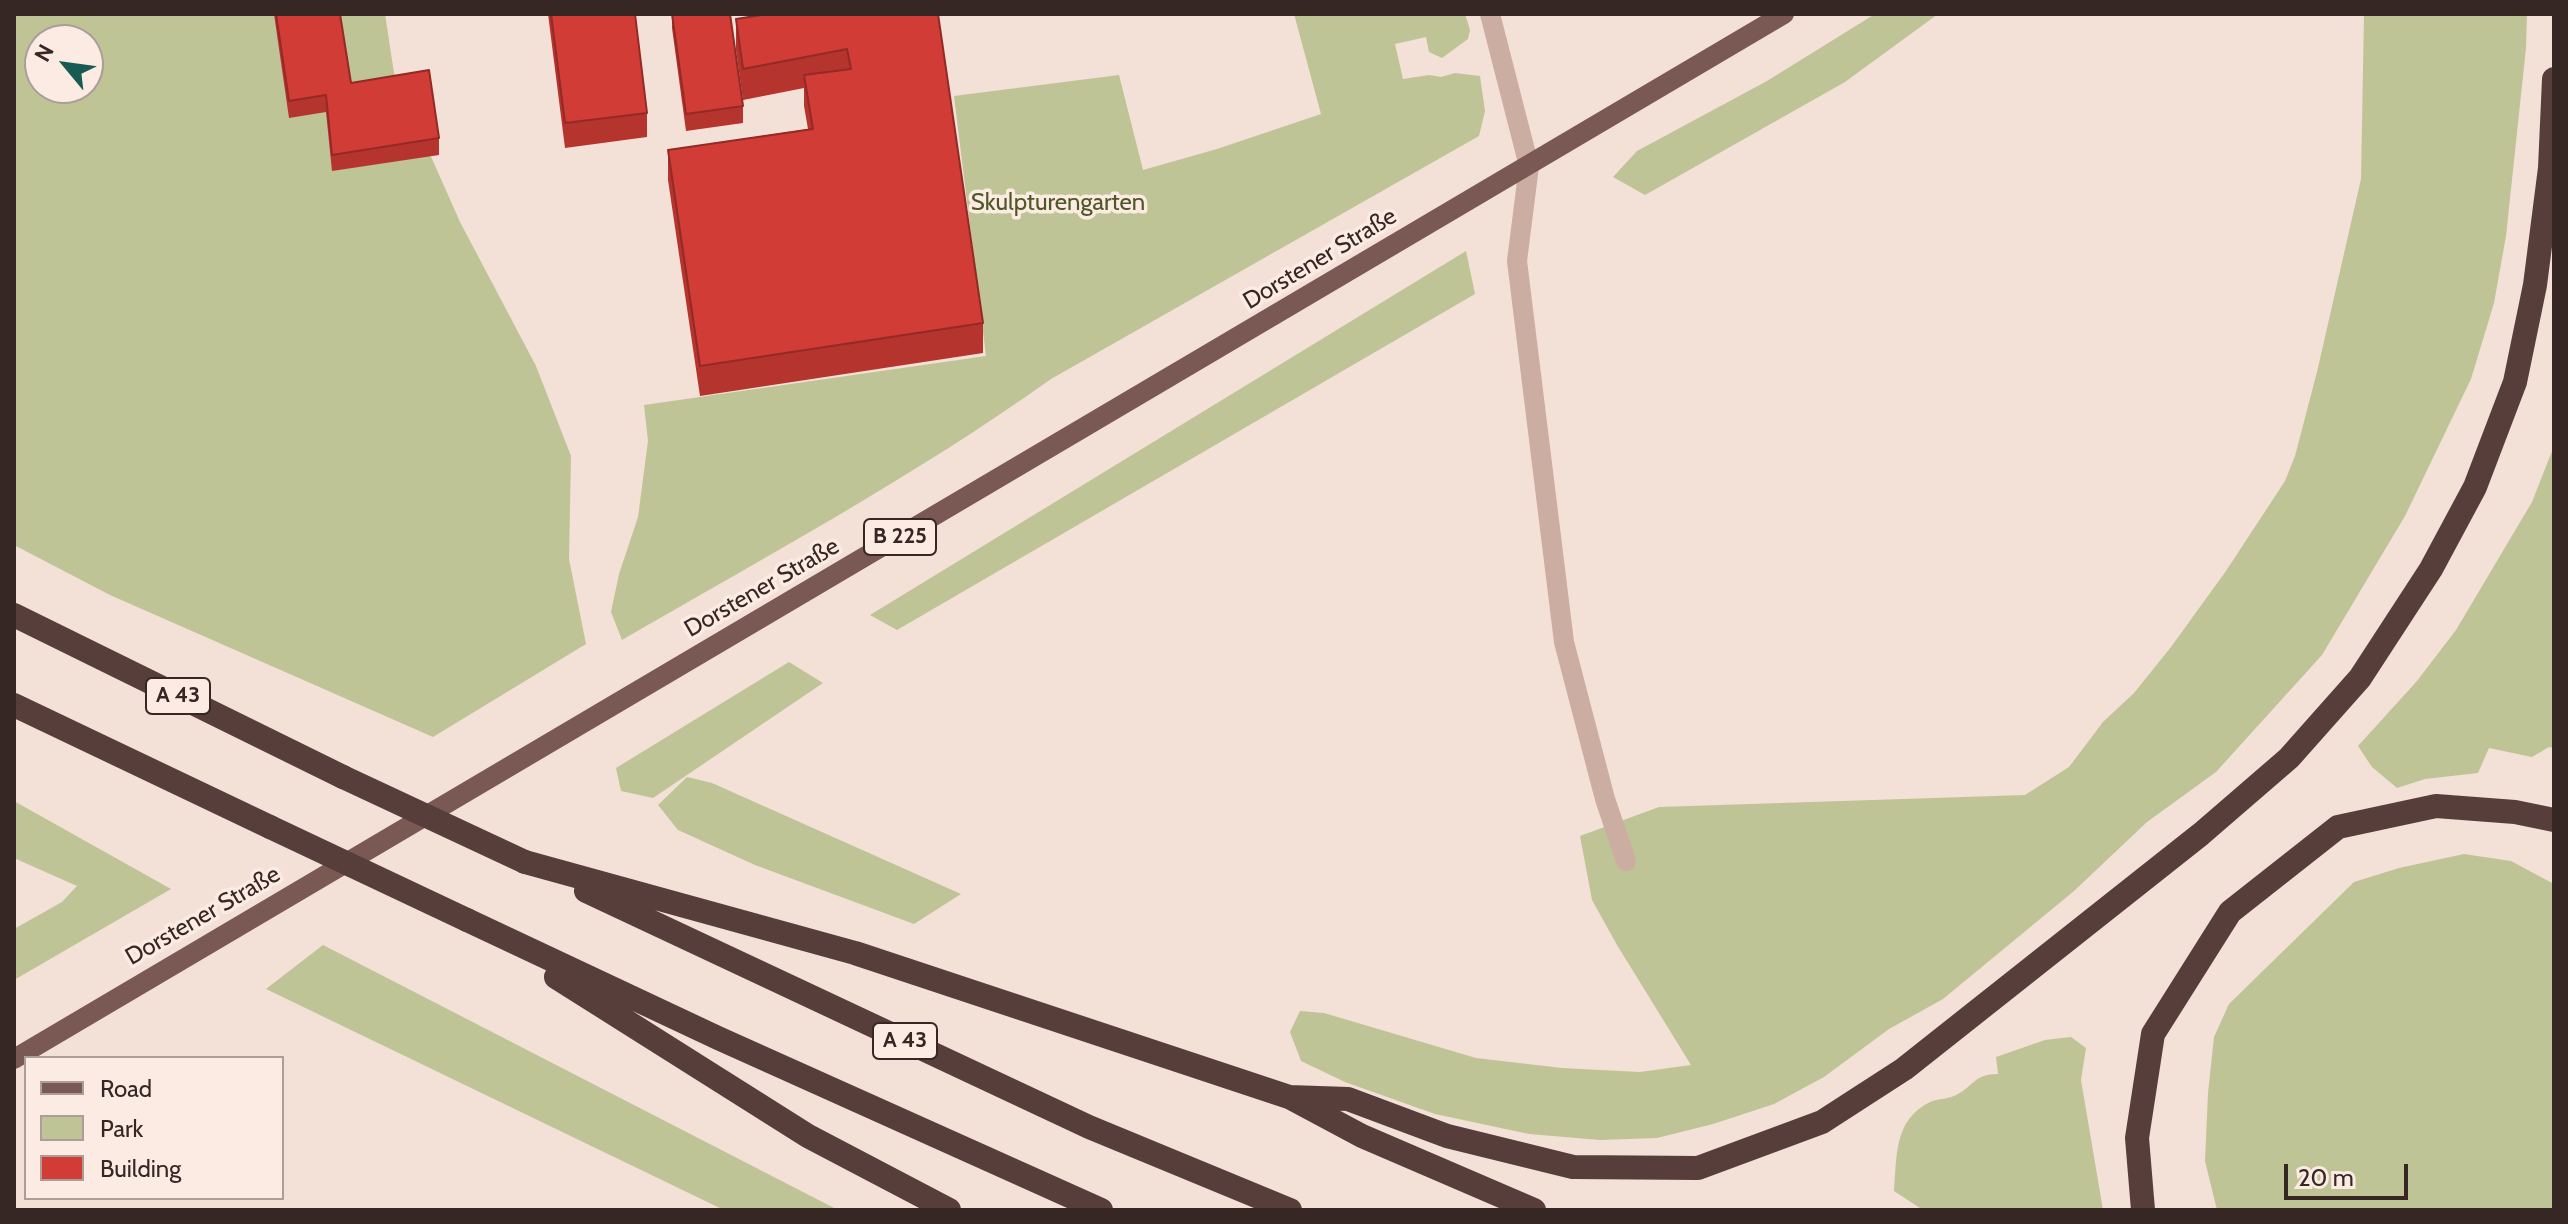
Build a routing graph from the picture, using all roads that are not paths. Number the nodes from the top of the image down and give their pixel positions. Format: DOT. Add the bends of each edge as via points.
graph roads {
  1 [pos="1490,14"];
  2 [pos="1784,14"];
  3 [pos="2554,79"];
  4 [pos="1529,166"];
  5 [pos="14,615"];
  6 [pos="14,705"];
  7 [pos="2554,820"];
  8 [pos="1626,861"];
  9 [pos="525,862"];
  10 [pos="467,920"];
  11 [pos="14,1059"];
  12 [pos="1289,1097"];
  13 [pos="949,1210"];
  14 [pos="1101,1210"];
  15 [pos="1290,1210"];
  16 [pos="1534,1210"];
  17 [pos="2143,1210"];
  1 -- 4 [label="street"];
  2 -- 4 [label="main road, Dorstener Straße / B 225"];
  3 -- 12 [label="highway" via="2550,168 2535,285 2515,382 2475,487 2431,569 2360,678 2289,758 2201,834 1904,1069 1822,1122 1698,1168 1573,1167 1447,1136 1348,1099"];
  4 -- 8 [label="street" via="1517,261 1564,642"];
  4 -- 11 [label="main road, Dorstener Straße / B 225"];
  5 -- 9 [label="highway, A 43, bridge"];
  6 -- 10 [label="highway, bridge"];
  7 -- 17 [label="highway" via="2436,806 2338,827 2230,912 2153,1034 2137,1138"];
  9 -- 12 [label="highway" via="855,953"];
  9 -- 15 [label="highway, A 43" via="1089,1127"];
  10 -- 13 [label="highway" via="808,1136"];
  10 -- 14 [label="highway"];
  12 -- 16 [label="highway" via="1362,1136"];
}
